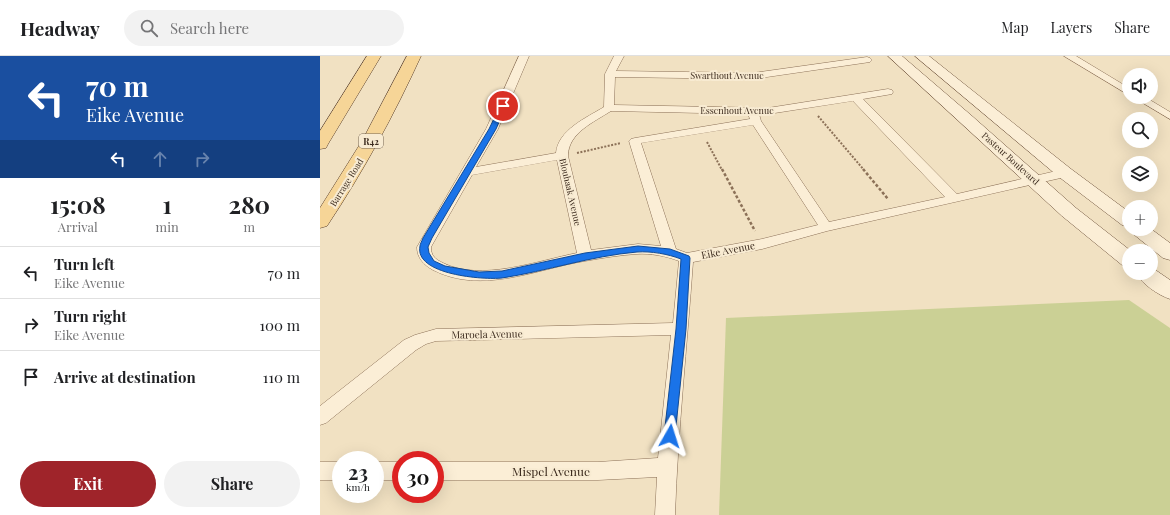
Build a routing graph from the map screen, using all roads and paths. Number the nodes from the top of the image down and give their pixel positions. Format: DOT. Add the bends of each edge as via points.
graph roads {
  1 [pos="374,56"];
  2 [pos="414,56"];
  3 [pos="524,56"];
  4 [pos="619,56"];
  5 [pos="894,56"];
  6 [pos="920,56"];
  7 [pos="1069,56"];
  8 [pos="867,60"];
  9 [pos="939,71"];
  10 [pos="610,74"];
  11 [pos="916,75"];
  12 [pos="1122,88"];
  13 [pos="888,92"];
  14 [pos="856,98"];
  15 [pos="1150,104"];
  16 [pos="810,105"];
  17 [pos="609,108"];
  18 [pos="754,116"];
  19 [pos="1170,116"];
  20 [pos="700,129"];
  21 [pos="635,140"];
  22 [pos="320,144"];
  23 [pos="562,156"];
  24 [pos="466,172"];
  25 [pos="1065,173"];
  26 [pos="1034,179"];
  27 [pos="955,199"];
  28 [pos="899,212"];
  29 [pos="1122,216"];
  30 [pos="320,222"];
  31 [pos="826,227"];
  32 [pos="1148,236"];
  33 [pos="762,244"];
  34 [pos="1170,253"];
  35 [pos="1122,254"];
  36 [pos="678,255"];
  37 [pos="585,256"];
  38 [pos="1155,280"];
  39 [pos="1170,291"];
  40 [pos="681,329"];
  41 [pos="320,417"];
  42 [pos="667,467"];
  43 [pos="320,471"];
  44 [pos="332,471"];
  45 [pos="444,471"];
  46 [pos="665,515"];
  1 -- 22 [label="main road"];
  2 -- 30 [label="main road, Barrage Road / R42" via="374,135 346,184"];
  3 -- 24 [label="street, Eike Avenue" via="492,129"];
  4 -- 10 [label="street"];
  5 -- 11 [label="street, Pasteur Boulevard"];
  6 -- 9 [label="street"];
  7 -- 12 [label="street"];
  8 -- 10 [label="street, Swarthout Avenue" via="760,76"];
  9 -- 11 [label="street"];
  9 -- 25 [label="street"];
  10 -- 17 [label="street"];
  11 -- 26 [label="street, Pasteur Boulevard"];
  13 -- 14 [label="street, Essenhout Avenue"];
  14 -- 16 [label="street, Essenhout Avenue"];
  14 -- 27 [label="street"];
  15 -- 19 [label="street"];
  16 -- 18 [label="street, Essenhout Avenue"];
  16 -- 28 [label="path"];
  17 -- 18 [label="street, Essenhout Avenue"];
  17 -- 23 [label="street, Blouhaak Avenue" via="567,138 562,148"];
  18 -- 20 [label="street"];
  18 -- 31 [label="street"];
  20 -- 21 [label="street"];
  20 -- 33 [label="path"];
  21 -- 23 [label="path"];
  21 -- 36 [label="street"];
  23 -- 24 [label="street"];
  23 -- 37 [label="street, Blouhaak Avenue"];
  24 -- 37 [label="street, Eike Avenue" via="424,247 424,254 431,263 462,274 487,275"];
  25 -- 26 [label="street, Eike Avenue"];
  25 -- 29 [label="street"];
  26 -- 27 [label="street, Eike Avenue"];
  26 -- 35 [label="street, Pasteur Boulevard" via="1069,212"];
  27 -- 28 [label="street, Eike Avenue"];
  28 -- 31 [label="street, Eike Avenue"];
  31 -- 33 [label="street, Eike Avenue"];
  32 -- 34 [label="street"];
  33 -- 36 [label="street, Eike Avenue"];
  36 -- 37 [label="street, Eike Avenue" via="638,249"];
  36 -- 40 [label="street"];
  38 -- 39 [label="street"];
  40 -- 41 [label="street, Maroela Avenue" via="429,336 410,345"];
  40 -- 42 [label="street"];
  42 -- 45 [label="street, Mispel Avenue" via="598,471"];
  42 -- 46 [label="street"];
  43 -- 44 [label="street"];
}
